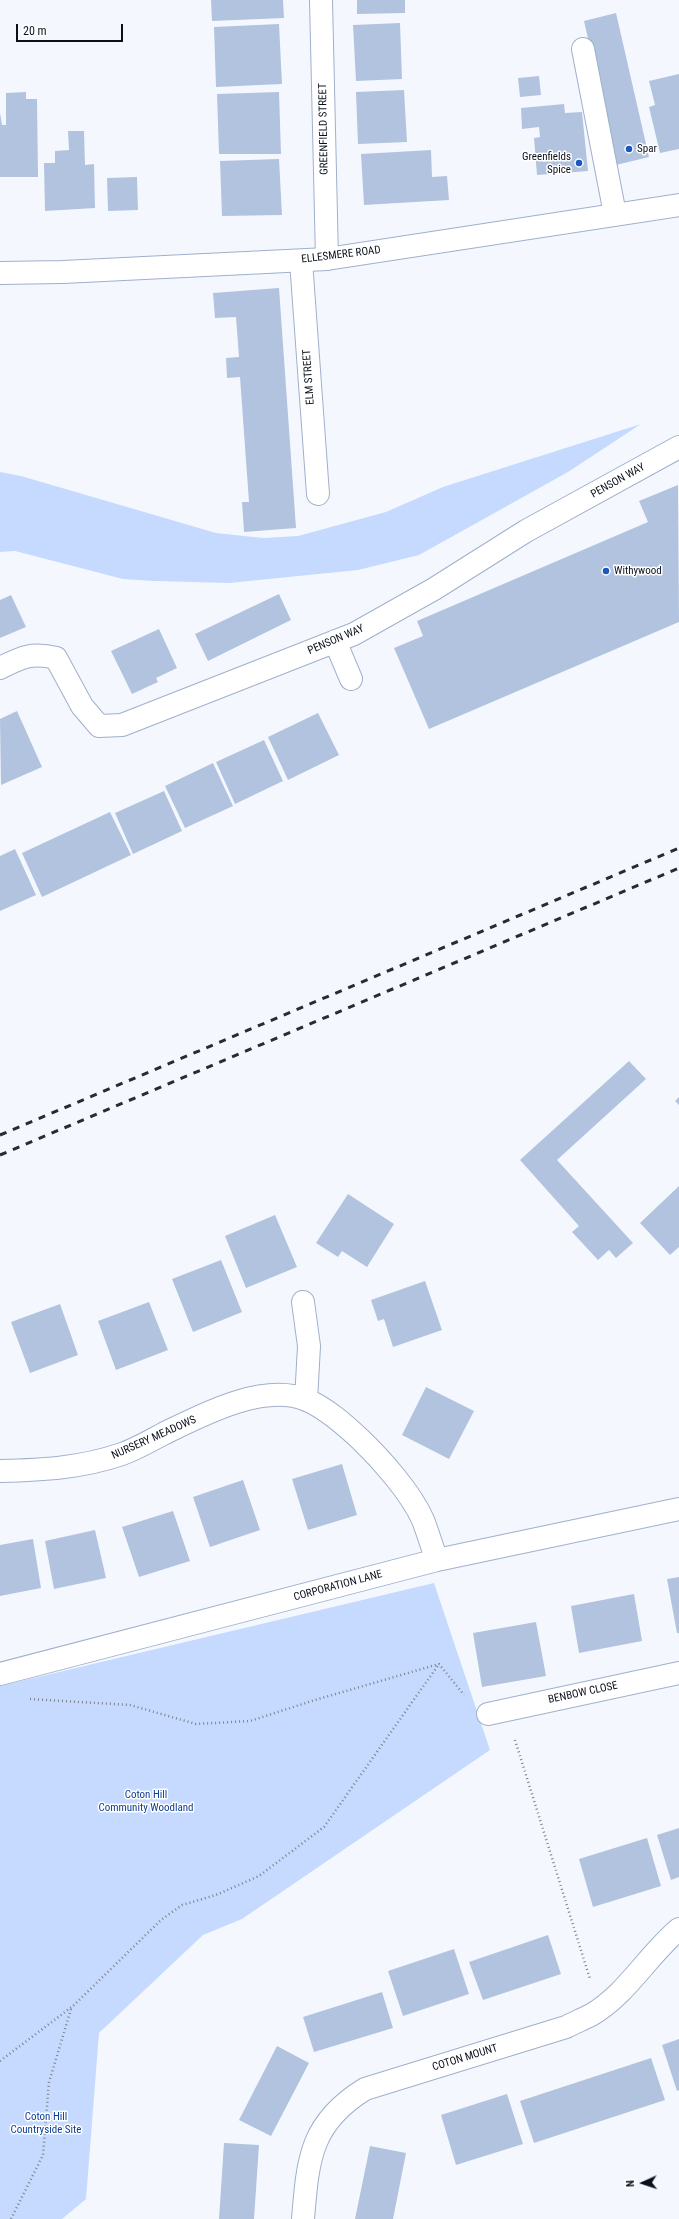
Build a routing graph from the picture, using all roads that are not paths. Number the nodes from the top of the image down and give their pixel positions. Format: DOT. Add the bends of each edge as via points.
graph roads {
  1 [pos="321,0"];
  2 [pos="583,48"];
  3 [pos="679,204"];
  4 [pos="615,214"];
  5 [pos="327,259"];
  6 [pos="301,261"];
  7 [pos="0,273"];
  8 [pos="679,447"];
  9 [pos="318,494"];
  10 [pos="335,641"];
  11 [pos="0,668"];
  12 [pos="351,679"];
  13 [pos="303,1302"];
  14 [pos="306,1400"];
  15 [pos="0,1471"];
  16 [pos="679,1509"];
  17 [pos="437,1560"];
  18 [pos="679,1673"];
  19 [pos="0,1674"];
  20 [pos="497,1712"];
  21 [pos="679,1929"];
  22 [pos="303,2219"];
  1 -- 5 [label="street, GREENFIELD STREET"];
  2 -- 4 [label="street"];
  3 -- 4 [label="street, ELLESMERE ROAD"];
  4 -- 5 [label="street, ELLESMERE ROAD"];
  5 -- 6 [label="street, ELLESMERE ROAD"];
  6 -- 7 [label="street, ELLESMERE ROAD"];
  6 -- 9 [label="street, ELM STREET"];
  8 -- 10 [label="street, PENSON WAY" via="526,531 383,619"];
  10 -- 11 [label="street, PENSON WAY" via="122,725 99,726 82,706 56,658 39,654"];
  10 -- 12 [label="street"];
  13 -- 14 [label="street" via="309,1346"];
  14 -- 15 [label="street, NURSERY MEADOWS" via="278,1395 251,1399 226,1406 124,1454 55,1470"];
  14 -- 17 [label="street, NURSERY MEADOWS" via="339,1419 397,1480 422,1519"];
  16 -- 17 [label="street, CORPORATION LANE"];
  17 -- 19 [label="street, CORPORATION LANE"];
  18 -- 20 [label="street, BENBOW CLOSE"];
  21 -- 22 [label="street, COTON MOUNT" via="661,1944 635,1976 592,2014 566,2026 365,2089 346,2101 328,2120 316,2141 308,2168"];
}
